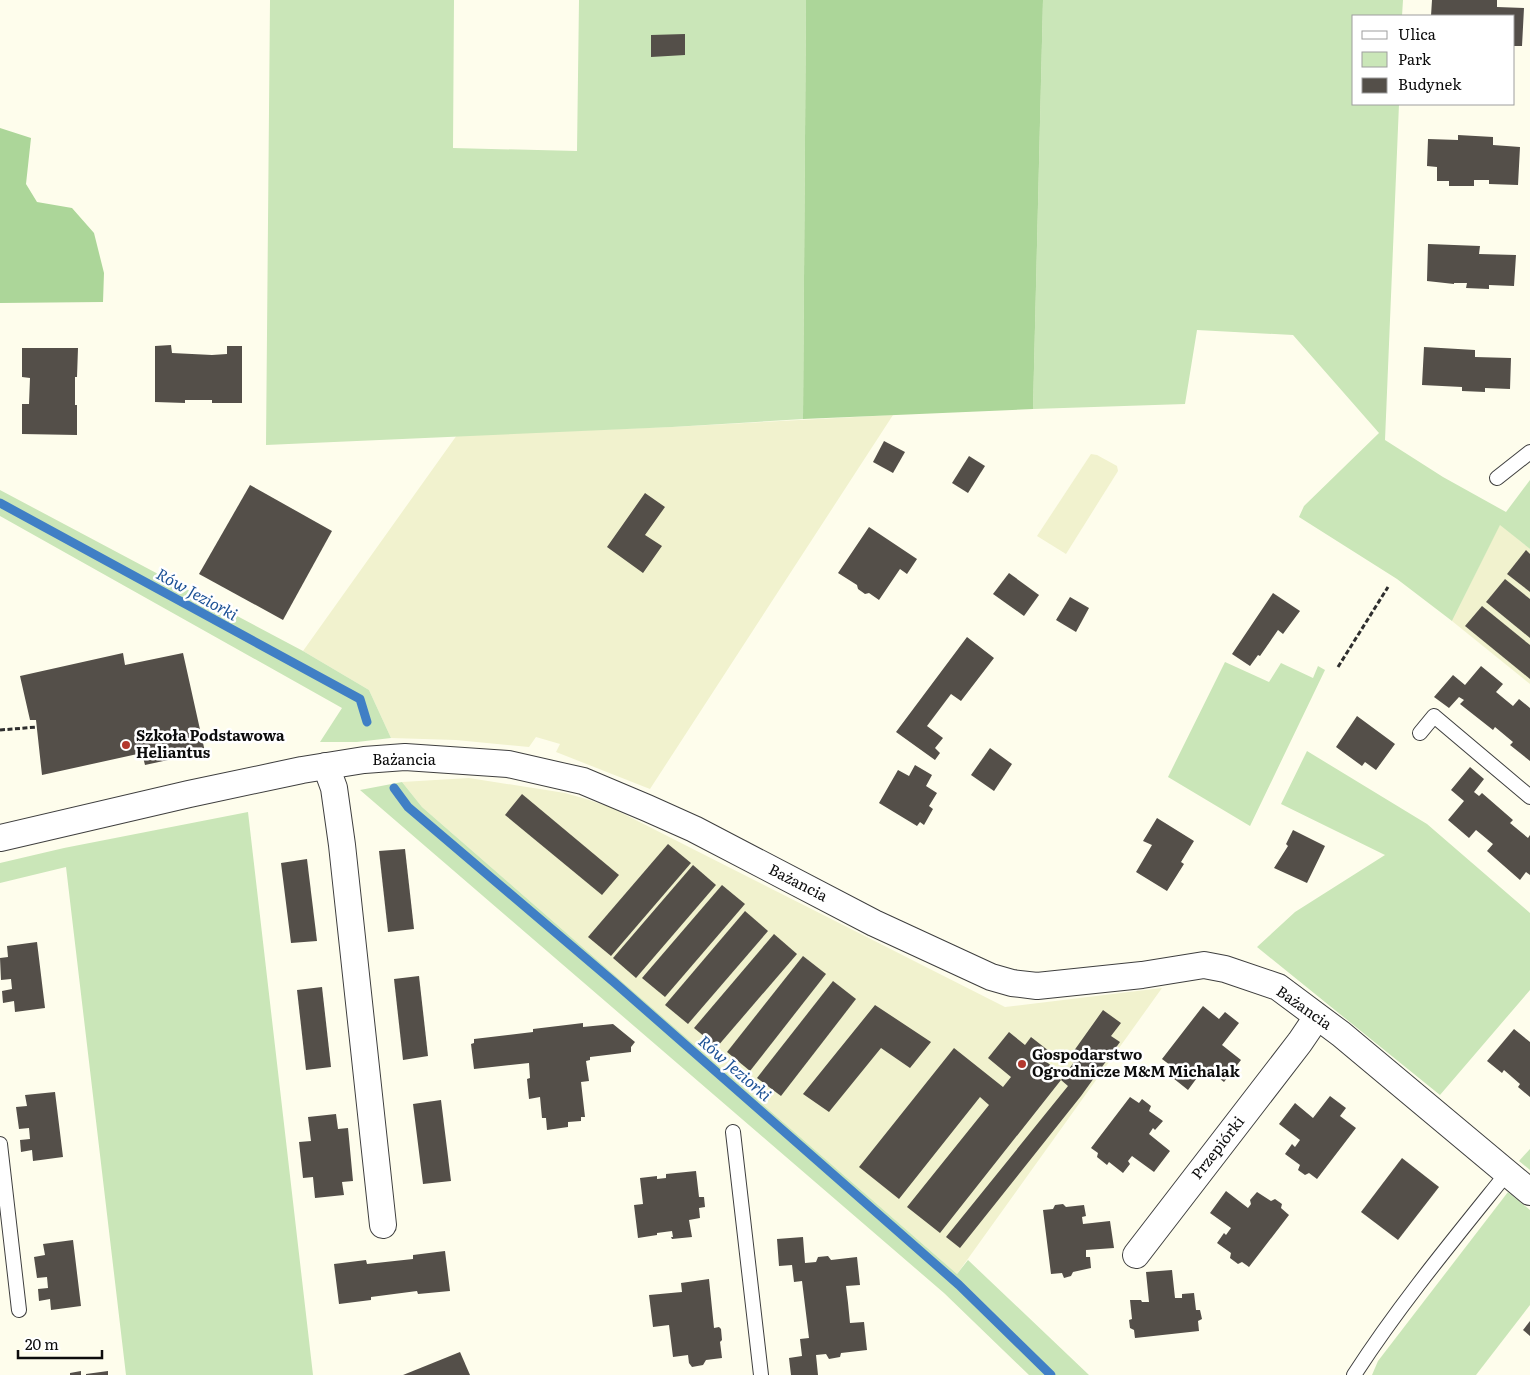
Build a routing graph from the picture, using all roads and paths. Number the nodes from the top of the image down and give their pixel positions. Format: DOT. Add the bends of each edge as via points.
graph roads {
  1 [pos="1530,452"];
  2 [pos="1497,478"];
  3 [pos="1388,587"];
  4 [pos="1338,668"];
  5 [pos="37,727"];
  6 [pos="0,730"];
  7 [pos="1420,733"];
  8 [pos="326,766"];
  9 [pos="1530,797"];
  10 [pos="0,838"];
  11 [pos="1317,1017"];
  12 [pos="733,1132"];
  13 [pos="0,1144"];
  14 [pos="1507,1173"];
  15 [pos="1530,1192"];
  16 [pos="383,1225"];
  17 [pos="1136,1255"];
  18 [pos="19,1310"];
  19 [pos="761,1375"];
  20 [pos="1354,1375"];
  1 -- 2 [label="lane"];
  3 -- 4 [label="path"];
  5 -- 6 [label="path"];
  7 -- 9 [label="lane" via="1434,716"];
  8 -- 10 [label="street, Bażancia"];
  8 -- 11 [label="street, Bażancia" via="405,757 508,764 583,781 694,829 874,923 991,977 1037,986 1204,965 1278,988"];
  8 -- 16 [label="street" via="334,788 342,845"];
  11 -- 14 [label="street, Bażancia"];
  11 -- 17 [label="street, Przepiórki"];
  12 -- 19 [label="lane"];
  13 -- 18 [label="lane"];
  14 -- 15 [label="street, Bażancia"];
  14 -- 20 [label="lane" via="1427,1272"];
}
